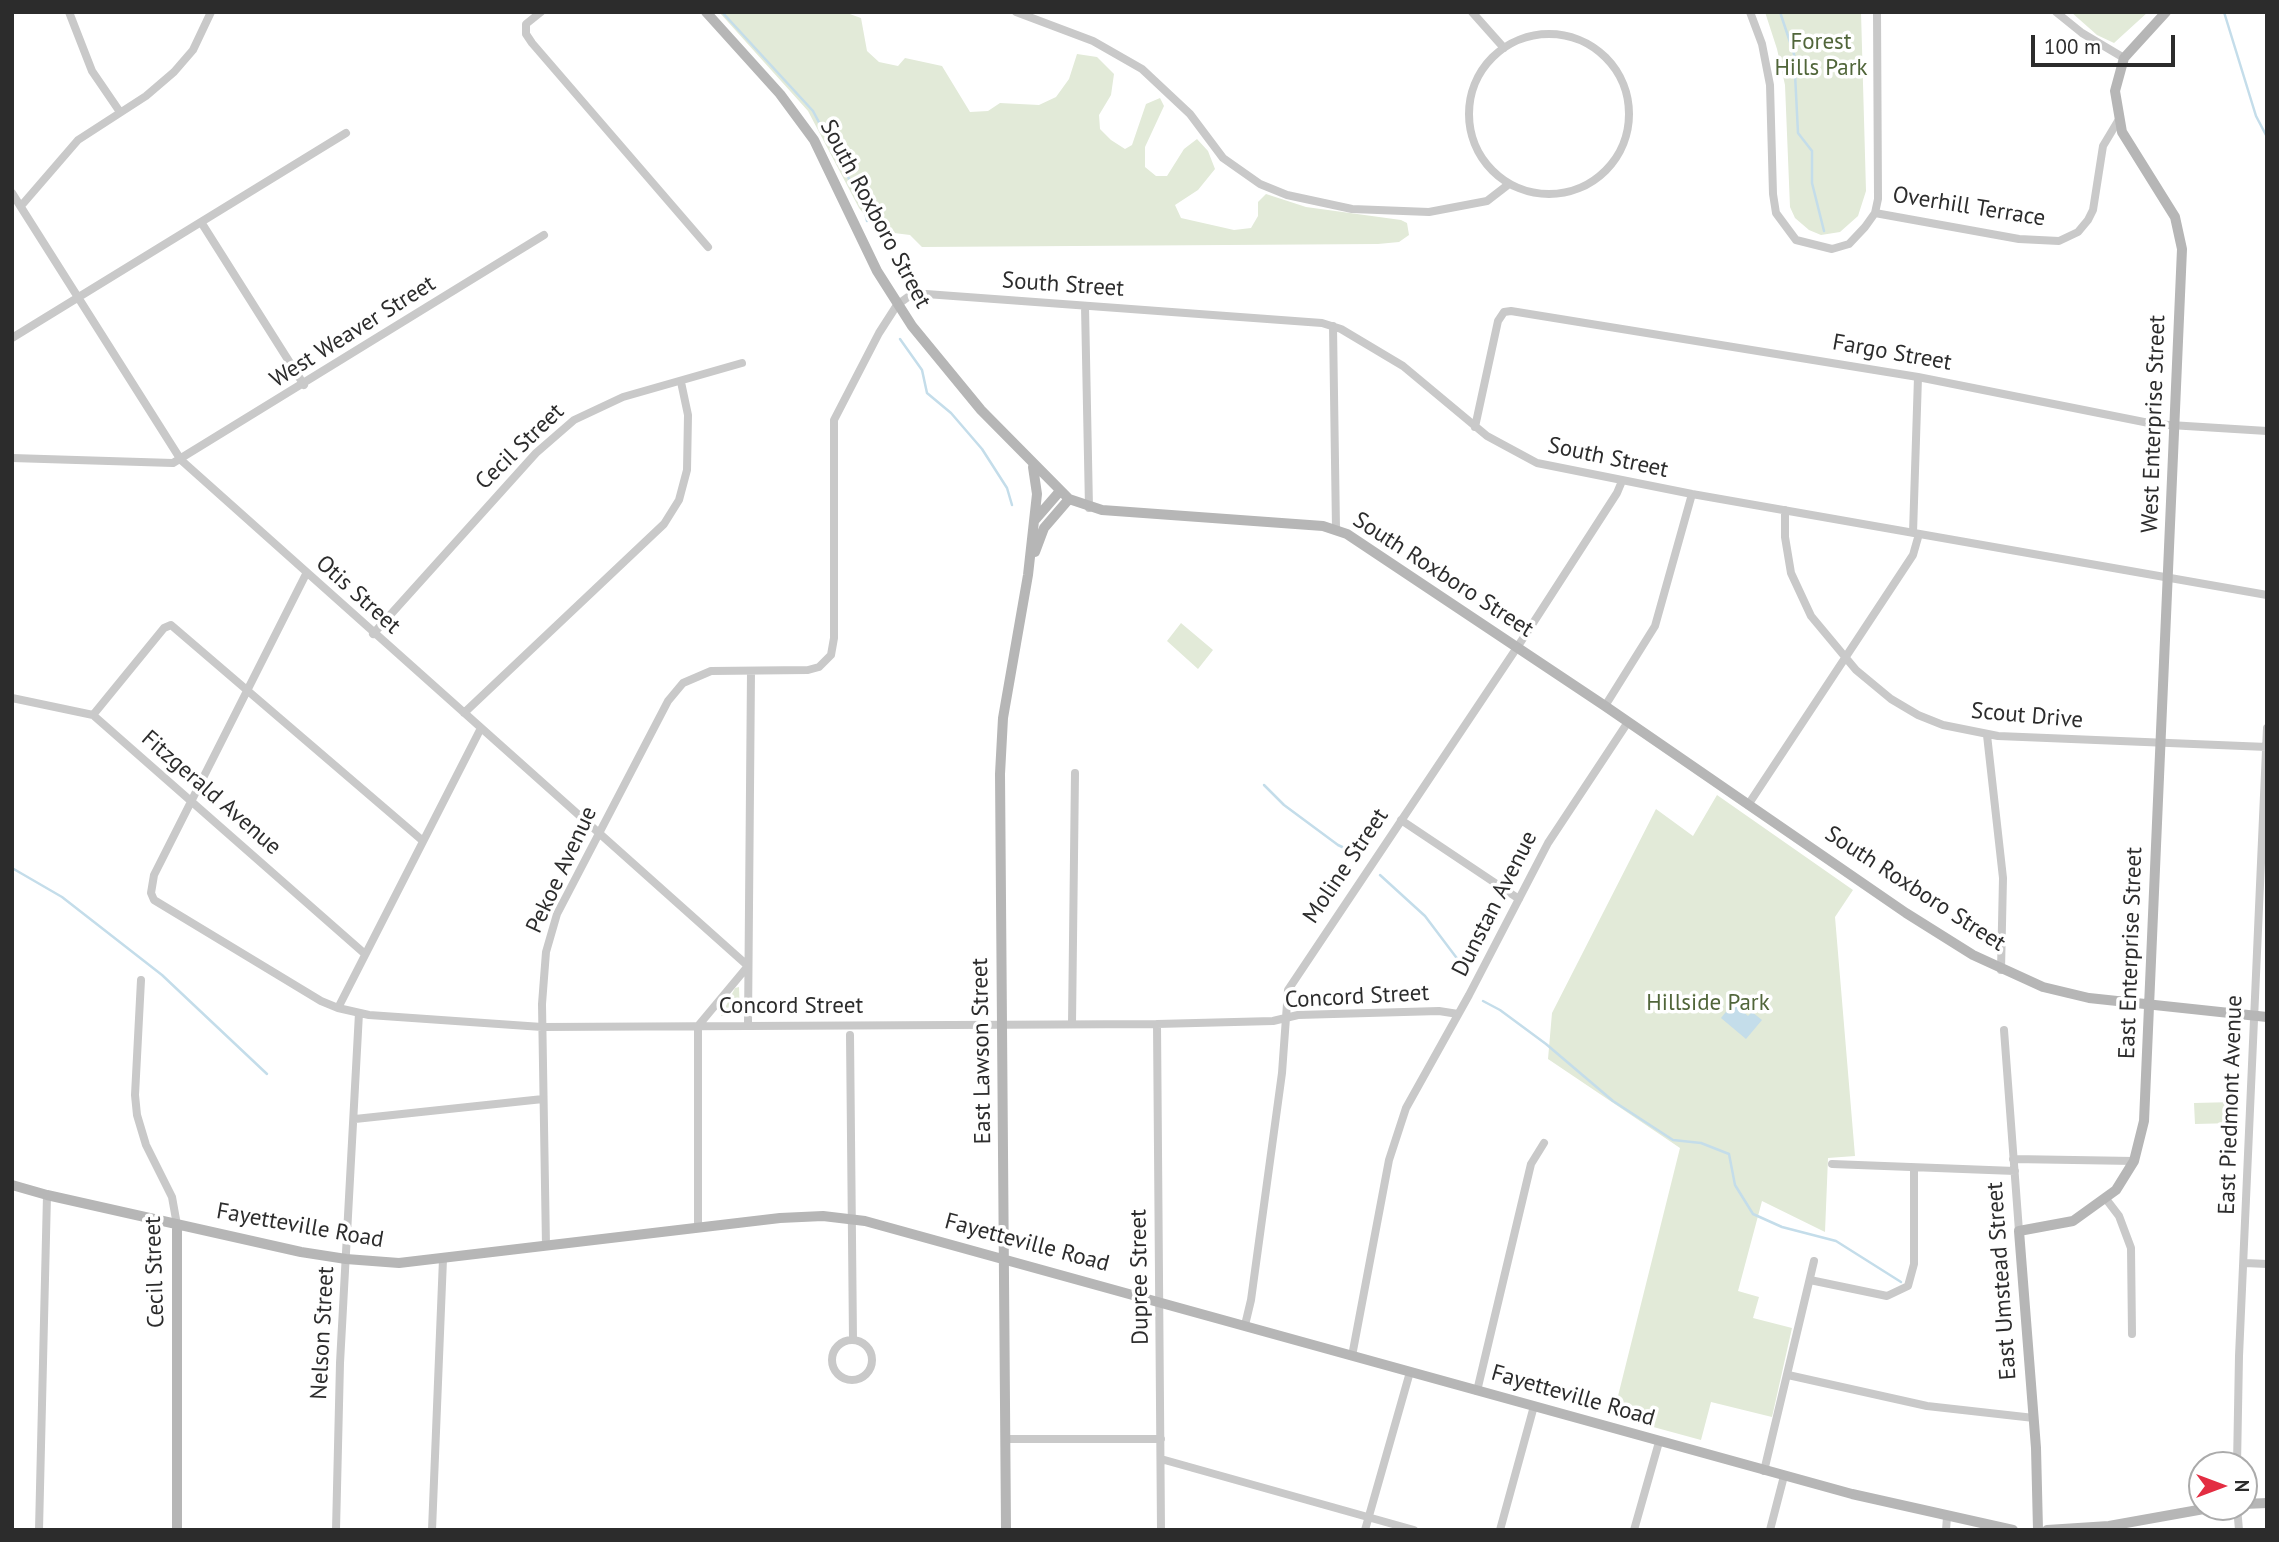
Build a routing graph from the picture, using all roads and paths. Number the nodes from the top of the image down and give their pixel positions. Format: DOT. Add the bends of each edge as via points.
graph roads {
  1 [pos="69,12"];
  2 [pos="211,12"];
  3 [pos="541,12"];
  4 [pos="706,12"];
  5 [pos="1016,12"];
  6 [pos="1472,12"];
  7 [pos="1750,12"];
  8 [pos="1877,12"];
  9 [pos="2056,12"];
  10 [pos="2166,12"];
  11 [pos="1504,48"];
  12 [pos="2124,58"];
  13 [pos="120,112"];
  14 [pos="2118,121"];
  15 [pos="346,133"];
  16 [pos="1509,184"];
  17 [pos="12,193"];
  18 [pos="21,206"];
  19 [pos="1875,213"];
  20 [pos="201,222"];
  21 [pos="544,235"];
  22 [pos="708,247"];
  23 [pos="78,297"];
  24 [pos="897,305"];
  25 [pos="1086,306"];
  26 [pos="1333,326"];
  27 [pos="12,338"];
  28 [pos="742,363"];
  29 [pos="1918,377"];
  30 [pos="681,382"];
  31 [pos="304,385"];
  32 [pos="1475,427"];
  33 [pos="2175,427"];
  34 [pos="2267,431"];
  35 [pos="12,458"];
  36 [pos="181,460"];
  37 [pos="1032,464"];
  38 [pos="1622,481"];
  39 [pos="1064,495"];
  40 [pos="1692,495"];
  41 [pos="1089,508"];
  42 [pos="1785,510"];
  43 [pos="1034,521"];
  44 [pos="1336,529"];
  45 [pos="1916,533"];
  46 [pos="306,574"];
  47 [pos="1028,575"];
  48 [pos="2169,577"];
  49 [pos="2267,595"];
  50 [pos="373,634"];
  51 [pos="1517,647"];
  52 [pos="1846,660"];
  53 [pos="751,671"];
  54 [pos="247,689"];
  55 [pos="12,698"];
  56 [pos="1605,706"];
  57 [pos="464,713"];
  58 [pos="93,715"];
  59 [pos="1628,722"];
  60 [pos="481,728"];
  61 [pos="2267,728"];
  62 [pos="1987,735"];
  63 [pos="2162,745"];
  64 [pos="2266,747"];
  65 [pos="1075,773"];
  66 [pos="191,801"];
  67 [pos="1748,805"];
  68 [pos="1401,820"];
  69 [pos="598,834"];
  70 [pos="423,841"];
  71 [pos="1519,899"];
  72 [pos="365,954"];
  73 [pos="748,966"];
  74 [pos="2001,970"];
  75 [pos="142,980"];
  76 [pos="2150,1005"];
  77 [pos="338,1008"];
  78 [pos="359,1013"];
  79 [pos="1458,1014"];
  80 [pos="2254,1016"];
  81 [pos="2267,1017"];
  82 [pos="1284,1019"];
  83 [pos="1004,1024"];
  84 [pos="1072,1024"];
  85 [pos="1157,1024"];
  86 [pos="748,1025"];
  87 [pos="698,1026"];
  88 [pos="542,1027"];
  89 [pos="2004,1030"];
  90 [pos="850,1035"];
  91 [pos="543,1099"];
  92 [pos="355,1119"];
  93 [pos="1544,1143"];
  94 [pos="2013,1159"];
  95 [pos="2134,1161"];
  96 [pos="1832,1164"];
  97 [pos="1914,1168"];
  98 [pos="2014,1171"];
  99 [pos="12,1185"];
  100 [pos="47,1195"];
  101 [pos="2106,1199"];
  102 [pos="852,1220"];
  103 [pos="177,1224"];
  104 [pos="698,1228"];
  105 [pos="2020,1231"];
  106 [pos="546,1246"];
  107 [pos="1005,1258"];
  108 [pos="346,1259"];
  109 [pos="443,1259"];
  110 [pos="1814,1261"];
  111 [pos="2245,1263"];
  112 [pos="2267,1264"];
  113 [pos="1810,1280"];
  114 [pos="1159,1301"];
  115 [pos="1244,1325"];
  116 [pos="2133,1334"];
  117 [pos="853,1340"];
  118 [pos="1352,1356"];
  119 [pos="1410,1372"];
  120 [pos="1788,1375"];
  121 [pos="1477,1391"];
  122 [pos="1534,1406"];
  123 [pos="2034,1419"];
  124 [pos="1005,1439"];
  125 [pos="1161,1439"];
  126 [pos="1659,1441"];
  127 [pos="2238,1451"];
  128 [pos="1161,1459"];
  129 [pos="1764,1471"];
  130 [pos="1784,1476"];
  131 [pos="2188,1512"];
  132 [pos="1369,1517"];
  133 [pos="1947,1517"];
  134 [pos="39,1530"];
  135 [pos="177,1530"];
  136 [pos="336,1530"];
  137 [pos="432,1530"];
  138 [pos="1006,1530"];
  139 [pos="1161,1530"];
  140 [pos="1365,1530"];
  141 [pos="1414,1530"];
  142 [pos="1500,1530"];
  143 [pos="1634,1530"];
  144 [pos="1770,1530"];
  145 [pos="1946,1530"];
  146 [pos="2013,1530"];
  147 [pos="2038,1530"];
  148 [pos="2047,1530"];
  1 -- 13 [label="street" via="92,71"];
  2 -- 13 [label="street" via="193,50 174,72"];
  3 -- 22 [label="street" via="526,24 526,34"];
  4 -- 24 [label="street, South Roxboro Street" via="780,93 814,140"];
  5 -- 16 [label="street" via="1093,41 1142,69 1190,114 1223,159 1246,176 1287,195 1352,209 1429,212 1487,201"];
  6 -- 11 [label="street"];
  7 -- 19 [label="street" via="1770,85 1773,194 1784,227 1804,245 1832,249 1849,244"];
  8 -- 19 [label="street" via="1880,166"];
  9 -- 12 [label="street"];
  10 -- 12 [label="street"];
  11 -- 16 [label="street" via="1481,73 1469,117 1478,151"];
  11 -- 16 [label="street" via="1549,34 1584,42 1612,65 1624,86 1629,109 1627,133 1618,155 1594,181 1574,191 1552,194"];
  12 -- 14 [label="street" via="2115,91"];
  13 -- 18 [label="street" via="71,146"];
  14 -- 19 [label="street, Overhill Terrace" via="2103,146 2093,210 2078,232 2059,241 2008,238"];
  14 -- 33 [label="street, West Enterprise Street" via="2175,216 2181,235"];
  15 -- 20 [label="street"];
  17 -- 18 [label="street, Otis Street"];
  18 -- 23 [label="street, Otis Street"];
  20 -- 23 [label="street"];
  20 -- 31 [label="street"];
  21 -- 31 [label="street, West Weaver Street"];
  23 -- 27 [label="street"];
  23 -- 36 [label="street, Otis Street"];
  24 -- 25 [label="street, South Street" via="908,296 926,294"];
  24 -- 37 [label="street, South Roxboro Street" via="981,410"];
  24 -- 53 [label="street, Pekoe Avenue" via="834,420 831,655 818,667"];
  25 -- 26 [label="street, South Street"];
  25 -- 41 [label="street"];
  26 -- 32 [label="street, South Street" via="1416,375"];
  26 -- 44 [label="street"];
  28 -- 30 [label="street, Cecil Street"];
  29 -- 32 [label="street, Fargo Street" via="1511,311 1498,321"];
  29 -- 33 [label="street, Fargo Street"];
  29 -- 45 [label="street"];
  30 -- 50 [label="street, Cecil Street" via="603,405 558,432"];
  30 -- 57 [label="street" via="688,415 687,470 679,500 664,524"];
  31 -- 36 [label="street, West Weaver Street"];
  32 -- 38 [label="street, South Street" via="1537,463"];
  33 -- 34 [label="street, Fargo Street"];
  33 -- 48 [label="street, West Enterprise Street"];
  35 -- 36 [label="street" via="168,465"];
  36 -- 46 [label="street, Otis Street"];
  37 -- 39 [label="street, South Roxboro Street"];
  37 -- 43 [label="street, East Lawson Street" via="1037,494"];
  38 -- 40 [label="street, South Street"];
  38 -- 51 [label="street, Moline Street"];
  39 -- 41 [label="street, South Roxboro Street"];
  39 -- 43 [label="street"];
  39 -- 47 [label="street, East Lawson Street" via="1044,528"];
  40 -- 42 [label="street, South Street"];
  40 -- 56 [label="street" via="1655,626"];
  41 -- 44 [label="street, South Roxboro Street"];
  42 -- 45 [label="street, South Street"];
  42 -- 52 [label="street, Scout Drive" via="1788,559 1802,600"];
  43 -- 47 [label="street, East Lawson Street"];
  44 -- 51 [label="street, South Roxboro Street"];
  45 -- 48 [label="street, South Street"];
  45 -- 52 [label="street" via="1913,555"];
  46 -- 50 [label="street, Otis Street"];
  46 -- 54 [label="street"];
  47 -- 83 [label="street, East Lawson Street" via="1001,745"];
  48 -- 49 [label="street, South Street"];
  48 -- 63 [label="street, West Enterprise Street"];
  50 -- 57 [label="street, Otis Street"];
  51 -- 56 [label="street, South Roxboro Street"];
  51 -- 68 [label="street, Moline Street"];
  52 -- 62 [label="street, Scout Drive" via="1891,699 1918,715"];
  52 -- 67 [label="street"];
  53 -- 69 [label="street, Pekoe Avenue" via="700,673 676,691"];
  53 -- 73 [label="street"];
  54 -- 58 [label="street" via="172,625 164,628"];
  54 -- 66 [label="street"];
  54 -- 70 [label="street"];
  55 -- 58 [label="street, Fitzgerald Avenue"];
  56 -- 59 [label="street, South Roxboro Street"];
  57 -- 60 [label="street, Otis Street"];
  58 -- 66 [label="street, Fitzgerald Avenue"];
  59 -- 67 [label="street, South Roxboro Street"];
  59 -- 71 [label="street, Dunstan Avenue" via="1563,818"];
  60 -- 69 [label="street, Otis Street"];
  60 -- 70 [label="street"];
  61 -- 64 [label="street, East Piedmont Avenue"];
  62 -- 63 [label="street, Scout Drive"];
  62 -- 74 [label="street" via="2003,878"];
  63 -- 64 [label="street, Scout Drive"];
  63 -- 76 [label="street, East Enterprise Street"];
  64 -- 80 [label="street, East Piedmont Avenue"];
  65 -- 84 [label="street"];
  66 -- 72 [label="street, Fitzgerald Avenue"];
  66 -- 77 [label="street, Concord Street" via="154,875 154,900"];
  67 -- 74 [label="street, South Roxboro Street" via="1906,913"];
  68 -- 71 [label="street"];
  68 -- 82 [label="street, Moline Street" via="1293,980"];
  69 -- 73 [label="street, Otis Street"];
  69 -- 88 [label="street, Pekoe Avenue" via="551,932"];
  70 -- 72 [label="street"];
  71 -- 79 [label="street, Dunstan Avenue"];
  72 -- 77 [label="street"];
  73 -- 86 [label="street"];
  73 -- 87 [label="street"];
  74 -- 76 [label="street, South Roxboro Street" via="2065,993"];
  75 -- 103 [label="street, Cecil Street" via="137,1115 146,1146 170,1190"];
  76 -- 80 [label="street, South Roxboro Street"];
  76 -- 95 [label="street, East Enterprise Street" via="2144,1121"];
  77 -- 78 [label="street, Concord Street"];
  78 -- 88 [label="street, Concord Street"];
  78 -- 92 [label="street, Nelson Street"];
  79 -- 82 [label="street, Concord Street" via="1298,1015"];
  79 -- 118 [label="street, Dunstan Avenue" via="1417,1085 1395,1139"];
  80 -- 81 [label="street, South Roxboro Street"];
  80 -- 111 [label="street, East Piedmont Avenue"];
  82 -- 85 [label="street, Concord Street"];
  82 -- 115 [label="street, Moline Street" via="1282,1073"];
  83 -- 84 [label="street, Concord Street"];
  83 -- 86 [label="street, Concord Street"];
  83 -- 107 [label="street, East Lawson Street"];
  84 -- 85 [label="street, Concord Street"];
  85 -- 114 [label="street, Dupree Street"];
  86 -- 87 [label="street, Concord Street"];
  87 -- 88 [label="street, Concord Street"];
  87 -- 104 [label="street"];
  88 -- 91 [label="street, Pekoe Avenue"];
  89 -- 94 [label="street, East Umstead Street"];
  90 -- 102 [label="street"];
  91 -- 92 [label="street"];
  91 -- 106 [label="street, Pekoe Avenue"];
  92 -- 108 [label="street, Nelson Street"];
  93 -- 121 [label="street" via="1531,1164"];
  94 -- 95 [label="street"];
  94 -- 98 [label="street, East Umstead Street"];
  95 -- 101 [label="street, East Enterprise Street"];
  96 -- 97 [label="street"];
  97 -- 98 [label="street"];
  97 -- 113 [label="street" via="1914,1264 1904,1290 1887,1296"];
  98 -- 105 [label="street, East Umstead Street"];
  99 -- 100 [label="street, Fayetteville Road"];
  100 -- 103 [label="street, Fayetteville Road"];
  100 -- 134 [label="street"];
  101 -- 105 [label="street" via="2064,1224"];
  101 -- 116 [label="street" via="2119,1216 2131,1248"];
  102 -- 104 [label="street, Fayetteville Road" via="798,1217"];
  102 -- 107 [label="street, Fayetteville Road"];
  102 -- 117 [label="street"];
  103 -- 108 [label="street, Fayetteville Road"];
  103 -- 135 [label="street, Cecil Street"];
  104 -- 106 [label="street, Fayetteville Road"];
  105 -- 123 [label="street, East Umstead Street"];
  106 -- 109 [label="street, Fayetteville Road"];
  107 -- 114 [label="street, Fayetteville Road"];
  107 -- 124 [label="street, East Lawson Street"];
  108 -- 109 [label="street, Fayetteville Road" via="399,1263"];
  108 -- 136 [label="street, Nelson Street"];
  109 -- 137 [label="street"];
  110 -- 113 [label="street"];
  111 -- 112 [label="street"];
  111 -- 127 [label="street, East Piedmont Avenue"];
  113 -- 120 [label="street"];
  114 -- 115 [label="street, Fayetteville Road"];
  114 -- 125 [label="street, Dupree Street"];
  115 -- 118 [label="street, Fayetteville Road"];
  117 -- 117 [label="street" via="841,1343 833,1358 835,1369 849,1379 866,1374 872,1359 864,1344"];
  118 -- 119 [label="street, Fayetteville Road"];
  119 -- 121 [label="street, Fayetteville Road"];
  119 -- 132 [label="street"];
  120 -- 123 [label="street" via="1927,1406"];
  120 -- 129 [label="street"];
  121 -- 122 [label="street, Fayetteville Road"];
  122 -- 126 [label="street, Fayetteville Road"];
  122 -- 142 [label="street"];
  123 -- 147 [label="street, East Umstead Street"];
  124 -- 125 [label="street"];
  124 -- 138 [label="street, East Lawson Street"];
  125 -- 128 [label="street, Dupree Street"];
  126 -- 129 [label="street, Fayetteville Road"];
  126 -- 143 [label="street"];
  128 -- 132 [label="street"];
  128 -- 139 [label="street, Dupree Street"];
  129 -- 130 [label="street, Fayetteville Road"];
  130 -- 133 [label="street, Fayetteville Road"];
  130 -- 144 [label="street"];
  131 -- 148 [label="street" via="2109,1526"];
  132 -- 140 [label="street"];
  132 -- 141 [label="street"];
  133 -- 145 [label="street"];
  133 -- 146 [label="street, Fayetteville Road"];
}
